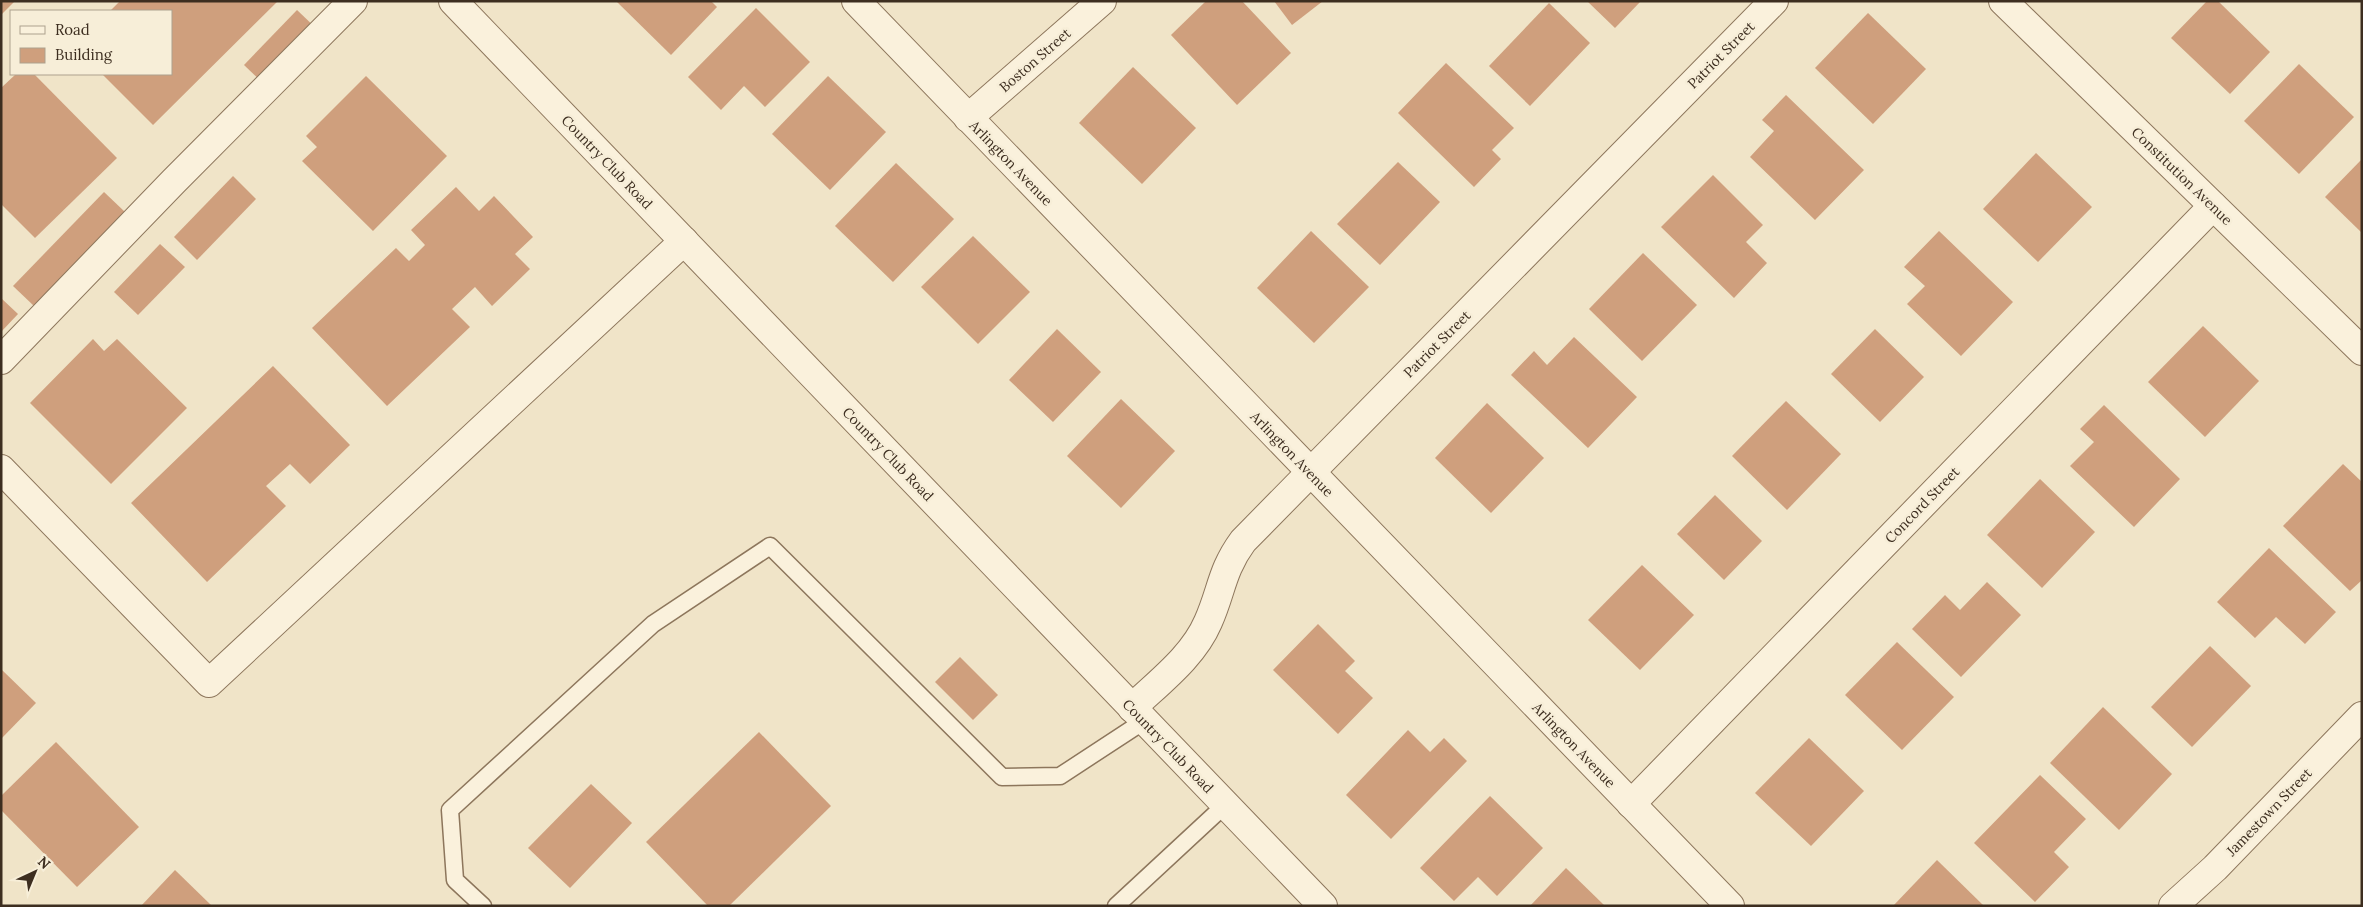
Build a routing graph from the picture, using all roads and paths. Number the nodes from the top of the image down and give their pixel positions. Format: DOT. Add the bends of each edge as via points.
graph roads {
  1 [pos="352,1"];
  2 [pos="453,1"];
  3 [pos="856,1"];
  4 [pos="1102,1"];
  5 [pos="1774,1"];
  6 [pos="2003,1"];
  7 [pos="968,118"];
  8 [pos="2213,206"];
  9 [pos="684,242"];
  10 [pos="2362,351"];
  11 [pos="1,360"];
  12 [pos="1,469"];
  13 [pos="1310,473"];
  14 [pos="1138,714"];
  15 [pos="2362,716"];
  16 [pos="1631,804"];
  17 [pos="1225,805"];
  18 [pos="483,906"];
  19 [pos="1116,906"];
  20 [pos="1322,906"];
  21 [pos="1730,906"];
  22 [pos="2173,906"];
  1 -- 11 [label="street"];
  2 -- 9 [label="street, Country Club Road"];
  3 -- 7 [label="street, Arlington Avenue"];
  4 -- 7 [label="street, Boston Street"];
  5 -- 13 [label="street, Patriot Street"];
  6 -- 8 [label="street, Constitution Avenue"];
  7 -- 13 [label="street, Arlington Avenue"];
  8 -- 10 [label="street, Constitution Avenue"];
  8 -- 16 [label="street, Concord Street"];
  9 -- 12 [label="street" via="209,682"];
  9 -- 14 [label="street, Country Club Road"];
  13 -- 14 [label="street, Patriot Street" via="1243,541 1230,559 1208,622"];
  13 -- 16 [label="street, Arlington Avenue"];
  14 -- 17 [label="street, Country Club Road"];
  14 -- 18 [label="lane" via="1060,776 1002,777 770,546 653,624 450,810 455,880"];
  15 -- 22 [label="street, Jamestown Street"];
  16 -- 21 [label="street, Arlington Avenue"];
  17 -- 19 [label="lane"];
  17 -- 20 [label="street, Country Club Road"];
}
